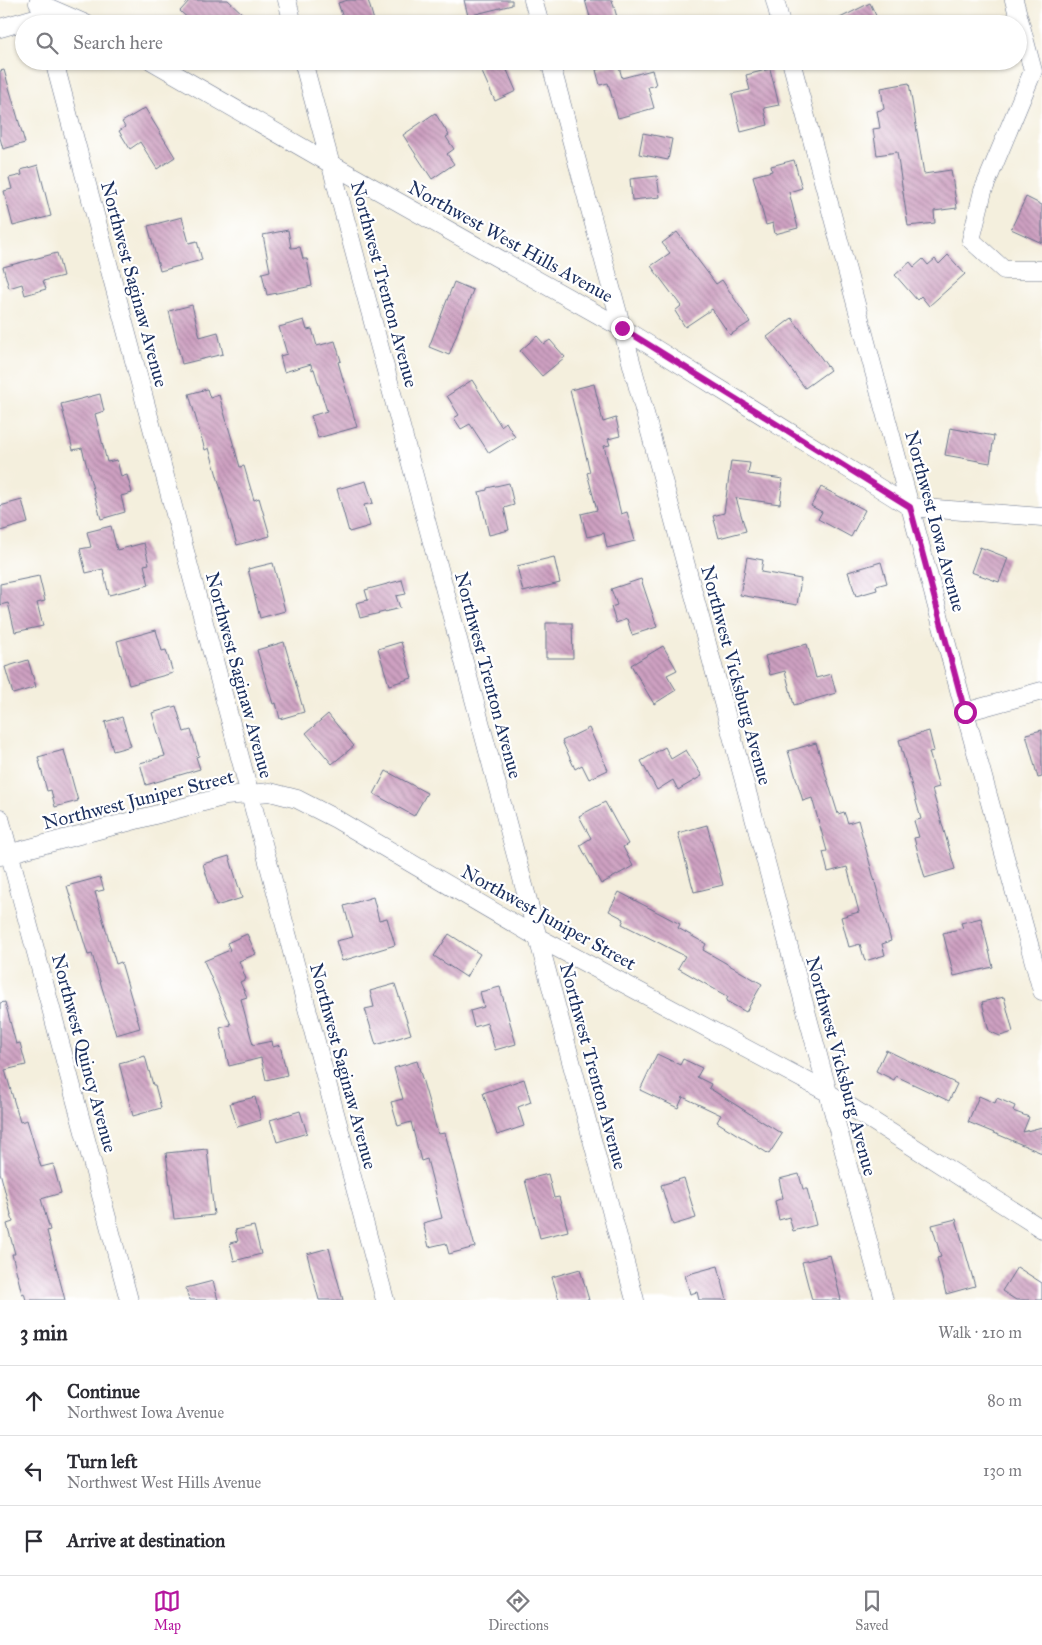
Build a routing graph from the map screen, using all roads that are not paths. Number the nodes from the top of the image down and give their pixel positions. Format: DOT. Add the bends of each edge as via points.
graph roads {
  1 [pos="286,0"];
  2 [pos="534,0"];
  3 [pos="775,0"];
  4 [pos="1014,0"];
  5 [pos="40,11"];
  6 [pos="54,15"];
  7 [pos="290,15"];
  8 [pos="538,15"];
  9 [pos="779,15"];
  10 [pos="1019,15"];
  11 [pos="15,22"];
  12 [pos="0,28"];
  13 [pos="1027,39"];
  14 [pos="1037,69"];
  15 [pos="56,70"];
  16 [pos="168,70"];
  17 [pos="305,70"];
  18 [pos="552,70"];
  19 [pos="793,70"];
  20 [pos="330,164"];
  21 [pos="1042,270"];
  22 [pos="622,328"];
  23 [pos="910,507"];
  24 [pos="1042,517"];
  25 [pos="1042,691"];
  26 [pos="965,712"];
  27 [pos="249,793"];
  28 [pos="0,818"];
  29 [pos="5,854"];
  30 [pos="537,937"];
  31 [pos="1042,991"];
  32 [pos="827,1092"];
  33 [pos="1042,1229"];
  34 [pos="129,1300"];
  35 [pos="385,1300"];
  36 [pos="635,1300"];
  37 [pos="884,1300"];
  1 -- 7 [label="street"];
  2 -- 8 [label="street"];
  3 -- 9 [label="street"];
  4 -- 10 [label="street"];
  5 -- 6 [label="street"];
  11 -- 12 [label="street"];
  13 -- 14 [label="street"];
  14 -- 21 [label="street" via="984,191 971,240 1004,270"];
  15 -- 27 [label="street, Northwest Saginaw Avenue"];
  16 -- 20 [label="street, Northwest West Hills Avenue"];
  17 -- 20 [label="street, Northwest Trenton Avenue"];
  18 -- 22 [label="street, Northwest Vicksburg Avenue"];
  19 -- 23 [label="street, Northwest Iowa Avenue"];
  20 -- 22 [label="street, Northwest West Hills Avenue"];
  20 -- 30 [label="street, Northwest Trenton Avenue"];
  22 -- 23 [label="street, Northwest West Hills Avenue"];
  22 -- 32 [label="street, Northwest Vicksburg Avenue"];
  23 -- 24 [label="street, Northwest West Hills Avenue"];
  23 -- 26 [label="street, Northwest Iowa Avenue"];
  25 -- 26 [label="street"];
  26 -- 31 [label="street, Northwest Iowa Avenue"];
  27 -- 29 [label="street, Northwest Juniper Street" via="226,796"];
  27 -- 30 [label="street, Northwest Juniper Street" via="270,792 296,799 336,819"];
  27 -- 35 [label="street, Northwest Saginaw Avenue"];
  28 -- 29 [label="street, Northwest Quincy Avenue"];
  29 -- 34 [label="street, Northwest Quincy Avenue"];
  30 -- 32 [label="street, Northwest Juniper Street"];
  30 -- 36 [label="street, Northwest Trenton Avenue"];
  32 -- 33 [label="street, Northwest Juniper Street"];
  32 -- 37 [label="street, Northwest Vicksburg Avenue"];
}
